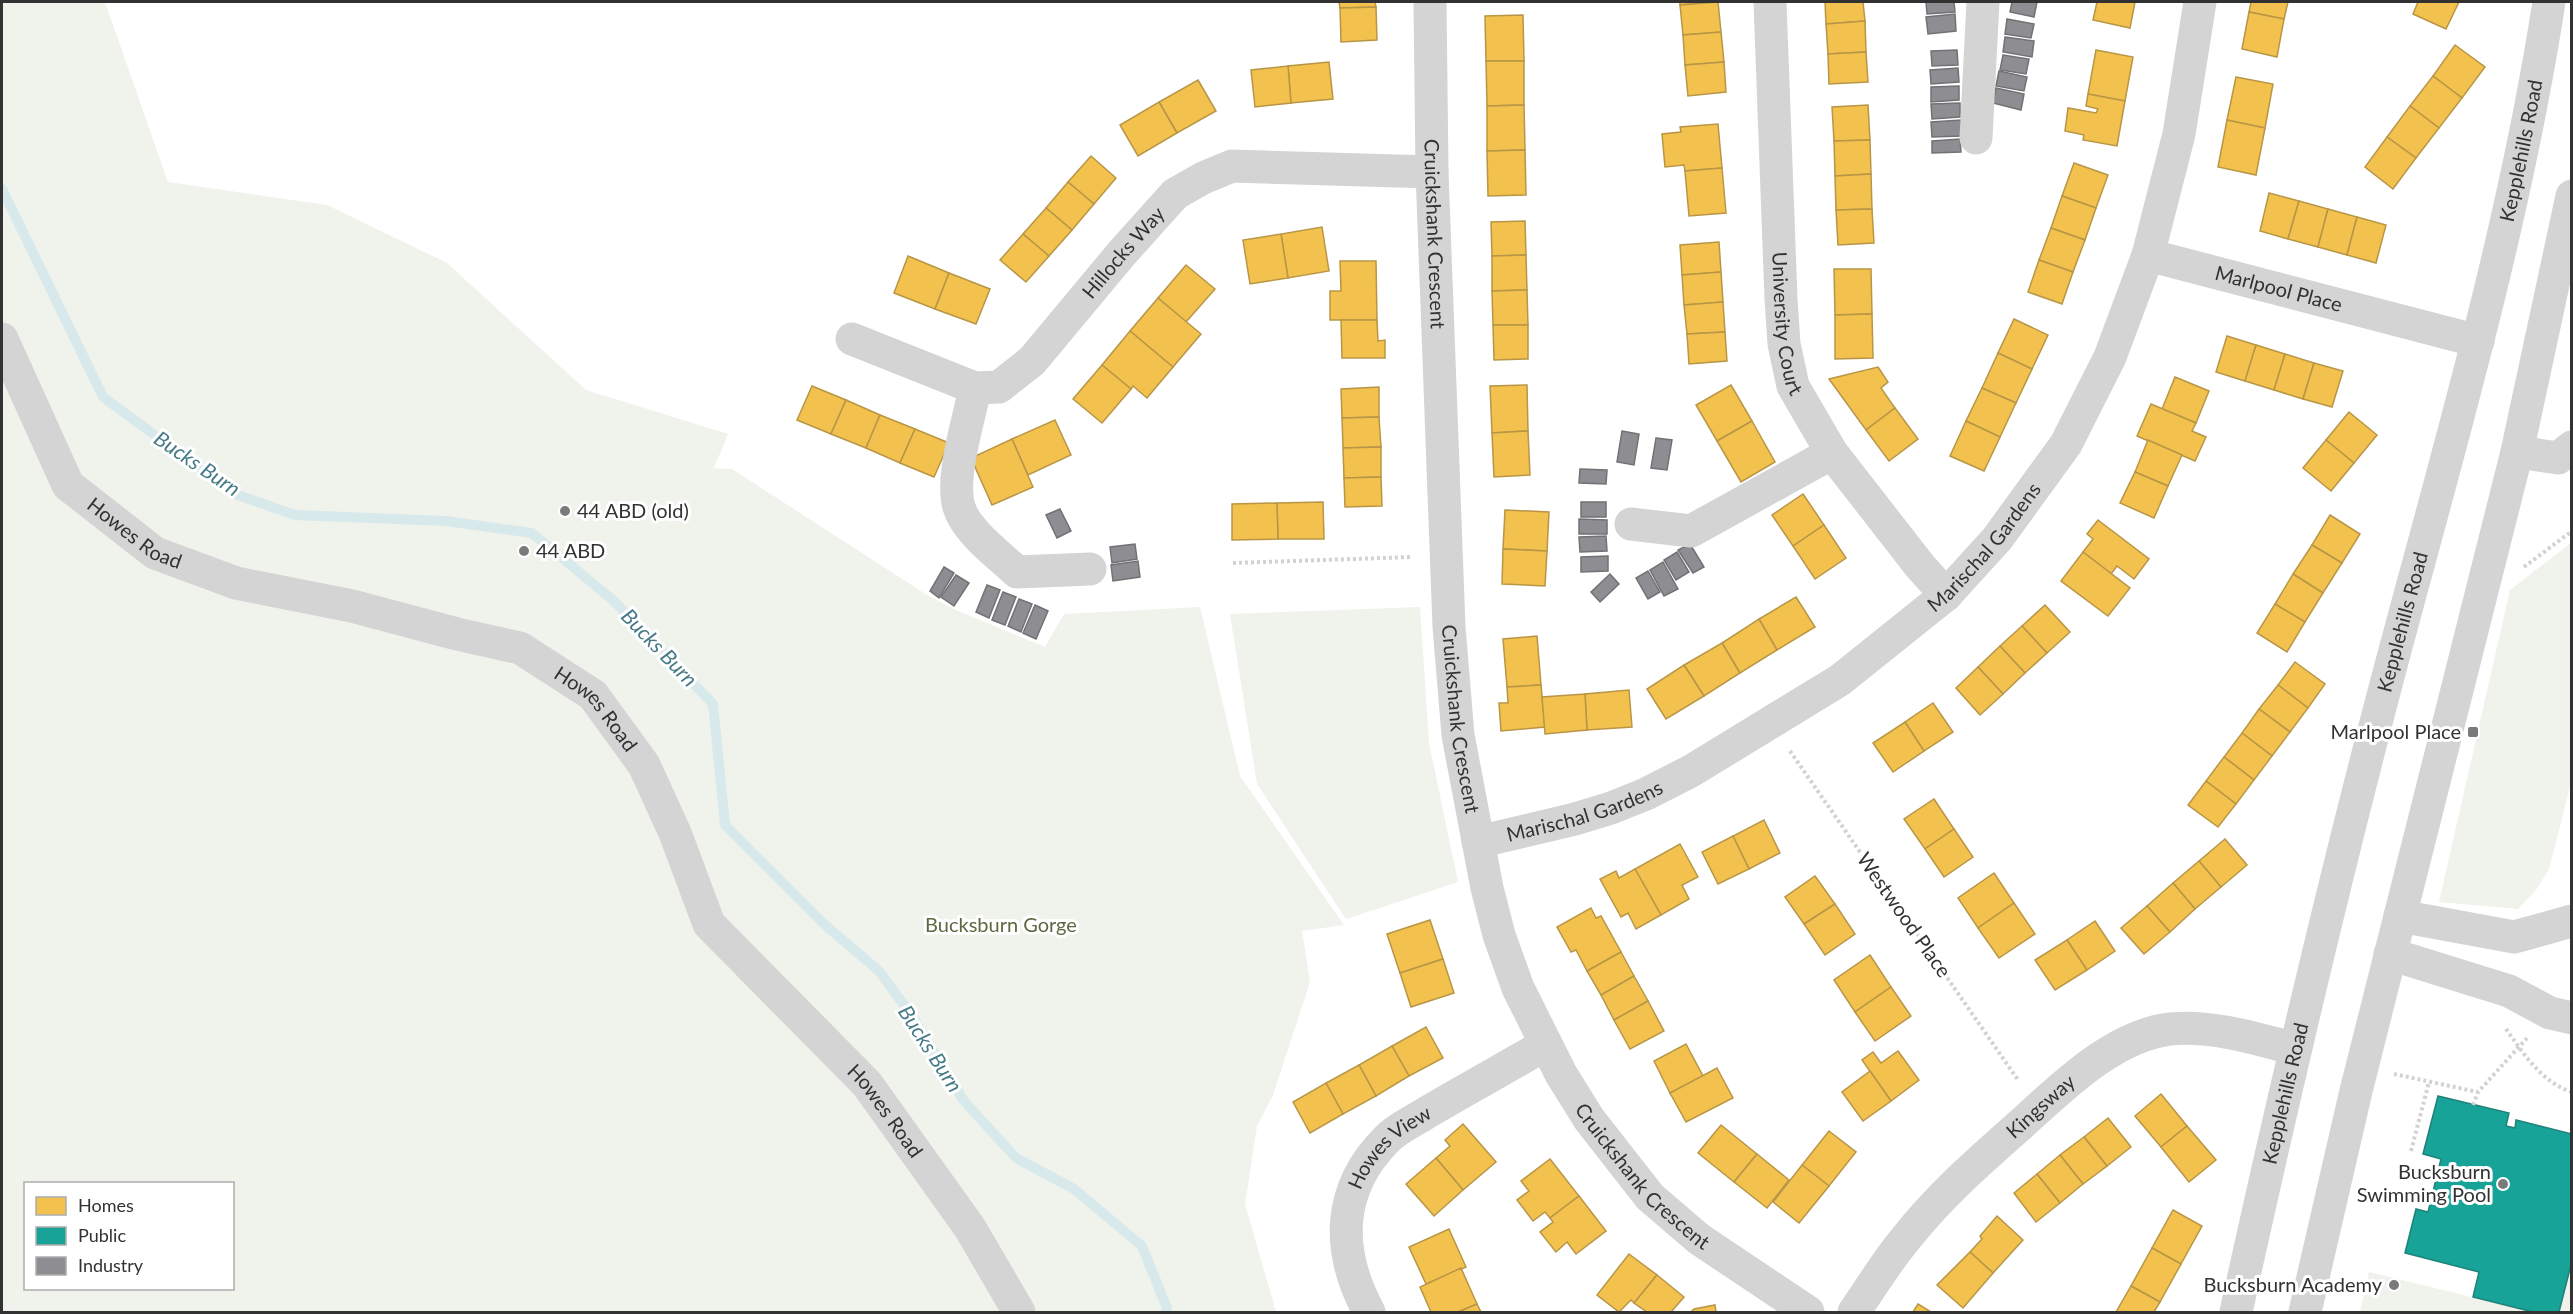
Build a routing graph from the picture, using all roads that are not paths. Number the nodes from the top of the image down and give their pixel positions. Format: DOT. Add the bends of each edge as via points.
graph roads {
  1 [pos="1430,2"];
  2 [pos="1770,2"];
  3 [pos="1983,2"];
  4 [pos="2200,2"];
  5 [pos="2549,2"];
  6 [pos="1976,138"];
  7 [pos="1432,172"];
  8 [pos="2571,196"];
  9 [pos="2148,255"];
  10 [pos="2,339"];
  11 [pos="852,339"];
  12 [pos="2478,341"];
  13 [pos="975,388"];
  14 [pos="2571,447"];
  15 [pos="2517,452"];
  16 [pos="1832,453"];
  17 [pos="1631,524"];
  18 [pos="1090,569"];
  19 [pos="1946,595"];
  20 [pos="1478,842"];
  21 [pos="2400,916"];
  22 [pos="2571,921"];
  23 [pos="2390,954"];
  24 [pos="2561,1016"];
  25 [pos="1545,1045"];
  26 [pos="2295,1049"];
  27 [pos="1019,1312"];
  28 [pos="1370,1312"];
  29 [pos="1808,1312"];
  30 [pos="1854,1312"];
  31 [pos="2236,1312"];
  32 [pos="2305,1312"];
  1 -- 7 [label="street, Cruickshank Crescent"];
  2 -- 16 [label="street, University Court" via="1784,344 1792,386"];
  3 -- 6 [label="street"];
  4 -- 9 [label="street, Marischal Gardens" via="2178,134"];
  5 -- 12 [label="street, Kepplehills Road" via="2536,88"];
  7 -- 13 [label="street, Hillocks Way" via="1232,166 1203,178 1175,194 1032,362 999,387"];
  7 -- 20 [label="street, Cruickshank Crescent" via="1449,627 1458,735"];
  8 -- 15 [label="street"];
  9 -- 12 [label="street, Marlpool Place"];
  9 -- 19 [label="street, Marischal Gardens" via="2110,357 2066,444 1997,539"];
  10 -- 27 [label="street, Howes Road" via="68,485 155,553 236,583 352,606 520,648 593,695 644,765 709,924 867,1084 970,1228"];
  11 -- 13 [label="street"];
  12 -- 26 [label="street, Kepplehills Road" via="2363,773"];
  13 -- 18 [label="street" via="955,484 959,509 976,534 1017,572"];
  14 -- 15 [label="street" via="2558,458"];
  15 -- 21 [label="street"];
  16 -- 17 [label="street" via="1691,531"];
  16 -- 19 [label="street, University Court"];
  19 -- 20 [label="street, Marischal Gardens" via="1840,680 1691,771 1646,794 1575,819"];
  20 -- 25 [label="street, Cruickshank Crescent" via="1499,935"];
  21 -- 22 [label="street" via="2514,937"];
  21 -- 23 [label="street"];
  23 -- 24 [label="street" via="2509,991"];
  23 -- 32 [label="street"];
  25 -- 28 [label="street, Howes View" via="1389,1136 1361,1170 1347,1206 1347,1251 1357,1290"];
  25 -- 29 [label="street, Cruickshank Crescent" via="1589,1119 1650,1197 1699,1239"];
  26 -- 30 [label="street, Kingsway" via="2221,1032 2169,1029 2140,1037 2111,1052 2037,1108 1947,1191 1902,1243"];
  26 -- 31 [label="street, Kepplehills Road"];
}
